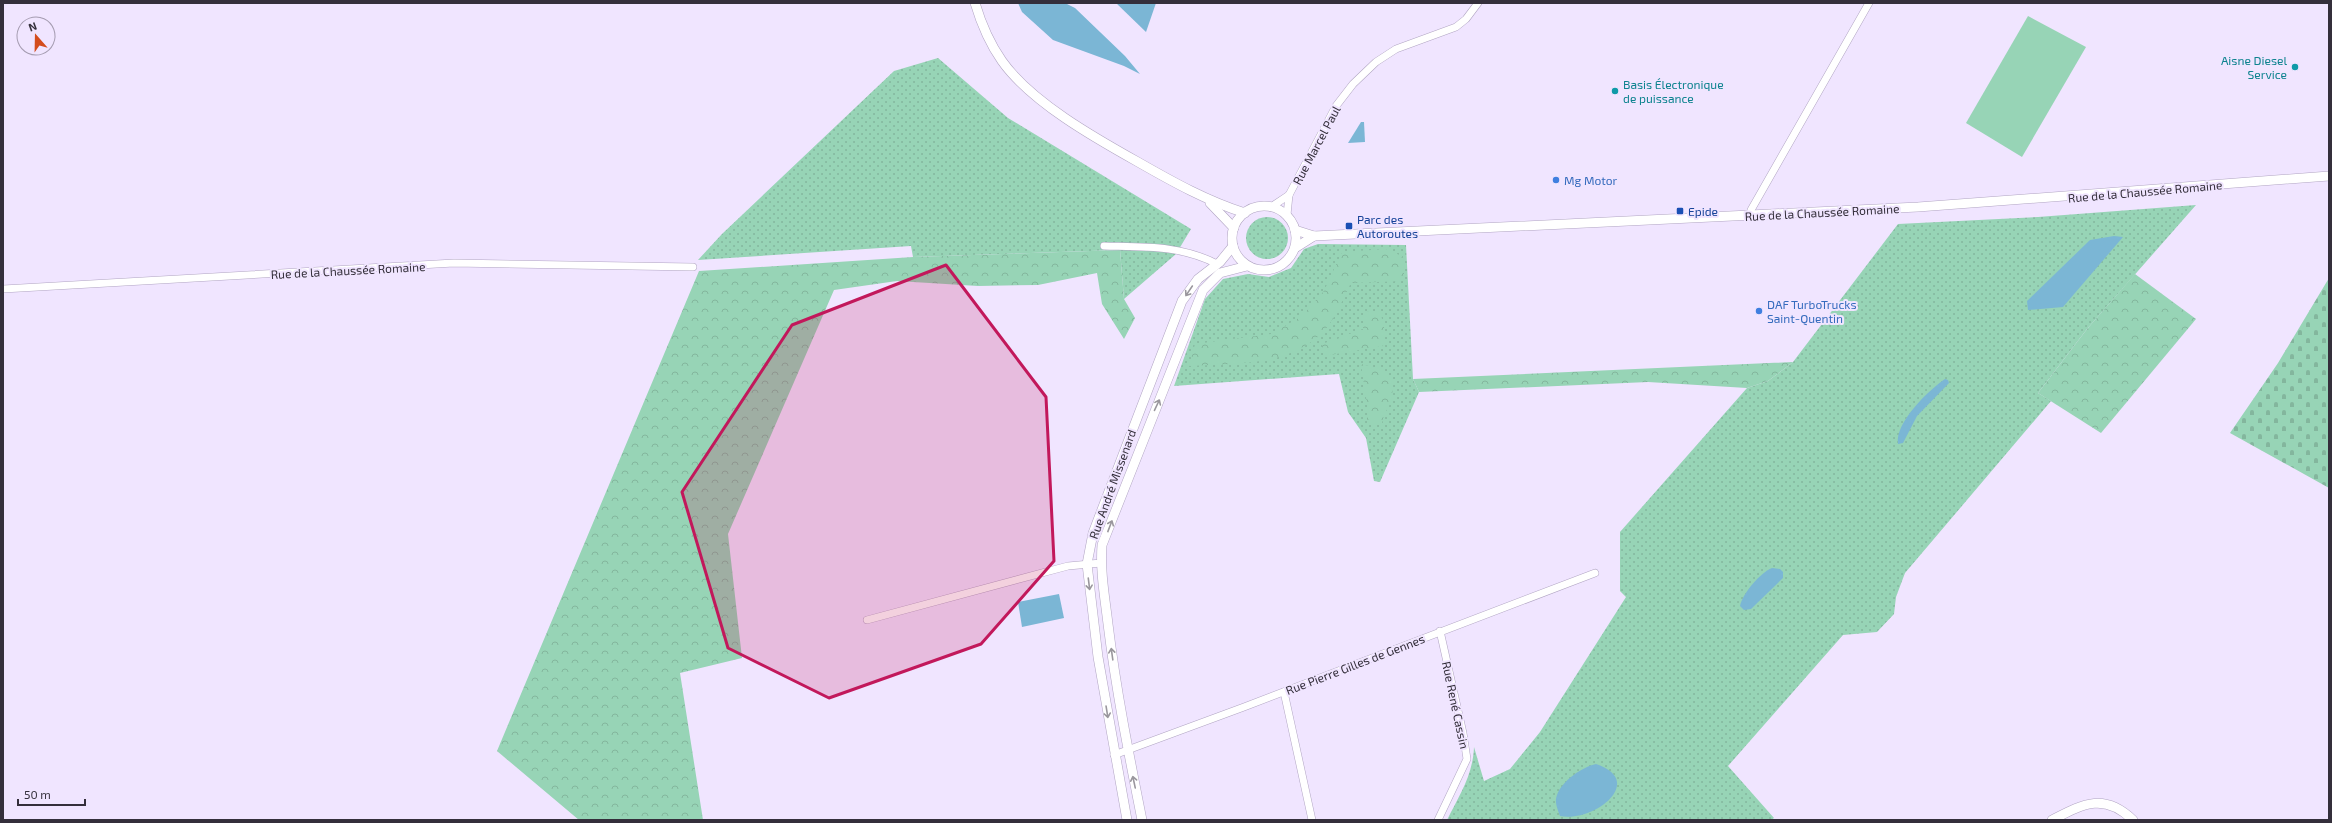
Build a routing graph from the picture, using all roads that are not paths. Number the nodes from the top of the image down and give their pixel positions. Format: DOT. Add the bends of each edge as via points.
graph roads {
  1 [pos="975,3"];
  2 [pos="1478,3"];
  3 [pos="1869,3"];
  4 [pos="2329,176"];
  5 [pos="1289,195"];
  6 [pos="1208,200"];
  7 [pos="1271,207"];
  8 [pos="1245,213"];
  9 [pos="1287,215"];
  10 [pos="1751,215"];
  11 [pos="1234,228"];
  12 [pos="1295,230"];
  13 [pos="1314,236"];
  14 [pos="1104,246"];
  15 [pos="1233,246"];
  16 [pos="1295,248"];
  17 [pos="1217,264"];
  18 [pos="1247,266"];
  19 [pos="694,267"];
  20 [pos="3,289"];
  21 [pos="1178,311"];
  22 [pos="1192,317"];
  23 [pos="1101,563"];
  24 [pos="1087,564"];
  25 [pos="1595,573"];
  26 [pos="867,620"];
  27 [pos="1440,631"];
  28 [pos="1284,692"];
  29 [pos="1128,751"];
  30 [pos="1114,754"];
  31 [pos="1127,820"];
  32 [pos="1142,820"];
  33 [pos="1312,820"];
  34 [pos="1438,820"];
  35 [pos="2052,820"];
  36 [pos="2133,820"];
  1 -- 6 [label="street" via="985,30 1003,62 1034,92 1075,126"];
  2 -- 5 [label="street, Rue Marcel Paul" via="1456,27 1396,49 1376,62 1354,84 1336,106"];
  3 -- 10 [label="street"];
  4 -- 10 [label="street, Rue de la Chaussée Romaine" via="1950,205"];
  5 -- 7 [label="street, Rue Marcel Paul"];
  5 -- 9 [label="street, Rue Marcel Paul"];
  6 -- 8 [label="street"];
  6 -- 11 [label="street"];
  7 -- 8 [label="street" via="1262,206"];
  7 -- 9 [label="street"];
  8 -- 11 [label="street"];
  9 -- 12 [label="street"];
  10 -- 13 [label="street, Rue de la Chaussée Romaine"];
  11 -- 15 [label="street"];
  12 -- 13 [label="street, Rue de la Chaussée Romaine"];
  12 -- 16 [label="street"];
  13 -- 16 [label="street, Rue de la Chaussée Romaine"];
  14 -- 17 [label="street" via="1157,247 1185,251"];
  15 -- 17 [label="street, Rue André Missenard"];
  15 -- 18 [label="street"];
  16 -- 18 [label="street" via="1287,260 1276,269 1256,270"];
  17 -- 21 [label="street, Rue André Missenard, one-way" via="1188,291"];
  18 -- 22 [label="street, Rue André Missenard" via="1220,273 1209,282"];
  19 -- 20 [label="street, Rue de la Chaussée Romaine" via="454,263"];
  21 -- 22 [label="street"];
  21 -- 24 [label="street, Rue André Missenard" via="1093,533"];
  23 -- 22 [label="street, Rue André Missenard, one-way" via="1102,545"];
  23 -- 24 [label="street"];
  29 -- 23 [label="street, Rue André Missenard, one-way" via="1112,654"];
  24 -- 26 [label="street" via="1068,566"];
  24 -- 30 [label="street, Rue André Missenard, one-way" via="1098,657"];
  25 -- 27 [label="street, Rue Pierre Gilles de Gennes"];
  27 -- 28 [label="street, Rue Pierre Gilles de Gennes"];
  27 -- 34 [label="street, Rue René Cassin" via="1467,759"];
  28 -- 29 [label="street, Rue Pierre Gilles de Gennes"];
  28 -- 33 [label="street"];
  29 -- 30 [label="street, Rue Pierre Gilles de Gennes"];
  32 -- 29 [label="street, Rue André Missenard, one-way"];
  30 -- 31 [label="street, Rue André Missenard"];
  35 -- 36 [label="street" via="2086,804 2104,802 2119,808"];
}
